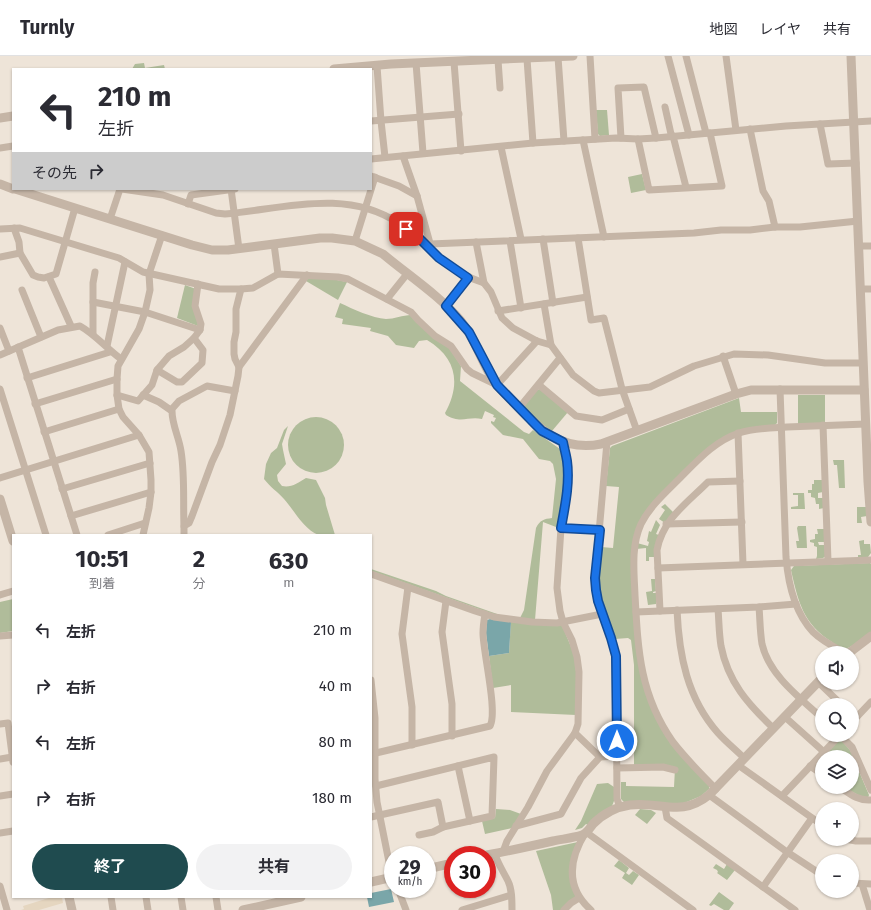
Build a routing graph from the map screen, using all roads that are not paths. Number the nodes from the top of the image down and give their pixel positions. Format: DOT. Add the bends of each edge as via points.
graph roads {
  1 [pos="573,56"];
  2 [pos="590,56"];
  3 [pos="668,56"];
  4 [pos="686,56"];
  5 [pos="726,56"];
  6 [pos="851,56"];
  7 [pos="558,57"];
  8 [pos="503,59"];
  9 [pos="527,59"];
  10 [pos="391,60"];
  11 [pos="454,62"];
  12 [pos="416,63"];
  13 [pos="377,66"];
  14 [pos="350,68"];
  15 [pos="500,88"];
  16 [pos="665,107"];
  17 [pos="459,114"];
  18 [pos="12,116"];
  19 [pos="420,117"];
  20 [pos="0,118"];
  21 [pos="380,120"];
  22 [pos="372,121"];
  23 [pos="871,121"];
  24 [pos="853,122"];
  25 [pos="820,124"];
  26 [pos="750,129"];
  27 [pos="736,130"];
  28 [pos="708,133"];
  29 [pos="689,135"];
  30 [pos="674,136"];
  31 [pos="621,138"];
  32 [pos="656,138"];
  33 [pos="595,139"];
  34 [pos="638,139"];
  35 [pos="583,140"];
  36 [pos="564,141"];
  37 [pos="533,143"];
  38 [pos="12,146"];
  39 [pos="501,147"];
  40 [pos="0,148"];
  41 [pos="462,151"];
  42 [pos="423,153"];
  43 [pos="403,156"];
  44 [pos="385,157"];
  45 [pos="372,159"];
  46 [pos="856,163"];
  47 [pos="373,177"];
  48 [pos="0,184"];
  49 [pos="12,188"];
  50 [pos="686,188"];
  51 [pos="17,190"];
  52 [pos="121,190"];
  53 [pos="132,190"];
  54 [pos="225,190"];
  55 [pos="232,190"];
  56 [pos="370,190"];
  57 [pos="154,192"];
  58 [pos="417,196"];
  59 [pos="188,204"];
  60 [pos="75,208"];
  61 [pos="365,208"];
  62 [pos="235,214"];
  63 [pos="110,219"];
  64 [pos="858,221"];
  65 [pos="775,226"];
  66 [pos="14,228"];
  67 [pos="0,229"];
  68 [pos="162,235"];
  69 [pos="604,237"];
  70 [pos="578,238"];
  71 [pos="543,239"];
  72 [pos="521,240"];
  73 [pos="510,241"];
  74 [pos="64,242"];
  75 [pos="355,242"];
  76 [pos="476,242"];
  77 [pos="274,244"];
  78 [pos="859,246"];
  79 [pos="871,246"];
  80 [pos="431,247"];
  81 [pos="239,249"];
  82 [pos="20,253"];
  83 [pos="0,257"];
  84 [pos="125,262"];
  85 [pos="95,272"];
  86 [pos="149,274"];
  87 [pos="278,274"];
  88 [pos="407,274"];
  89 [pos="307,275"];
  90 [pos="49,276"];
  91 [pos="468,278"];
  92 [pos="484,283"];
  93 [pos="198,284"];
  94 [pos="241,289"];
  95 [pos="860,289"];
  96 [pos="871,289"];
  97 [pos="22,290"];
  98 [pos="587,297"];
  99 [pos="387,299"];
  100 [pos="93,302"];
  101 [pos="554,302"];
  102 [pos="544,304"];
  103 [pos="115,306"];
  104 [pos="446,306"];
  105 [pos="521,308"];
  106 [pos="498,310"];
  107 [pos="145,312"];
  108 [pos="71,326"];
  109 [pos="0,328"];
  110 [pos="200,330"];
  111 [pos="93,334"];
  112 [pos="42,337"];
  113 [pos="194,338"];
  114 [pos="537,340"];
  115 [pos="550,345"];
  116 [pos="18,347"];
  117 [pos="108,349"];
  118 [pos="9,351"];
  119 [pos="0,354"];
  120 [pos="723,356"];
  121 [pos="560,358"];
  122 [pos="121,359"];
  123 [pos="863,363"];
  124 [pos="239,367"];
  125 [pos="157,370"];
  126 [pos="27,378"];
  127 [pos="117,379"];
  128 [pos="497,385"];
  129 [pos="538,385"];
  130 [pos="0,389"];
  131 [pos="622,389"];
  132 [pos="780,389"];
  133 [pos="864,390"];
  134 [pos="235,391"];
  135 [pos="736,394"];
  136 [pos="117,395"];
  137 [pos="143,395"];
  138 [pos="36,404"];
  139 [pos="519,408"];
  140 [pos="119,409"];
  141 [pos="629,409"];
  142 [pos="171,410"];
  143 [pos="868,424"];
  144 [pos="823,425"];
  145 [pos="781,427"];
  146 [pos="637,431"];
  147 [pos="44,432"];
  148 [pos="738,433"];
  149 [pos="139,435"];
  150 [pos="563,442"];
  151 [pos="607,442"];
  152 [pos="54,461"];
  153 [pos="150,463"];
  154 [pos="25,470"];
  155 [pos="0,478"];
  156 [pos="740,481"];
  157 [pos="869,482"];
  158 [pos="62,489"];
  159 [pos="150,492"];
  160 [pos="0,499"];
  161 [pos="71,516"];
  162 [pos="742,522"];
  163 [pos="871,522"];
  164 [pos="145,523"];
  165 [pos="666,524"];
  166 [pos="184,526"];
  167 [pos="561,528"];
  168 [pos="600,530"];
  169 [pos="46,534"];
  170 [pos="77,534"];
  171 [pos="111,534"];
  172 [pos="143,534"];
  173 [pos="184,534"];
  174 [pos="12,538"];
  175 [pos="871,560"];
  176 [pos="828,561"];
  177 [pos="786,563"];
  178 [pos="743,564"];
  179 [pos="658,568"];
  180 [pos="372,574"];
  181 [pos="408,587"];
  182 [pos="12,591"];
  183 [pos="0,595"];
  184 [pos="446,601"];
  185 [pos="796,604"];
  186 [pos="760,607"];
  187 [pos="718,608"];
  188 [pos="678,610"];
  189 [pos="660,611"];
  190 [pos="636,612"];
  191 [pos="485,614"];
  192 [pos="602,614"];
  193 [pos="563,622"];
  194 [pos="12,634"];
  195 [pos="0,636"];
  196 [pos="871,636"];
  197 [pos="833,646"];
  198 [pos="857,646"];
  199 [pos="815,685"];
  200 [pos="829,690"];
  201 [pos="836,698"];
  202 [pos="802,699"];
  203 [pos="372,702"];
  204 [pos="871,702"];
  205 [pos="815,711"];
  206 [pos="859,713"];
  207 [pos="785,716"];
  208 [pos="373,718"];
  209 [pos="0,724"];
  210 [pos="773,728"];
  211 [pos="575,733"];
  212 [pos="452,736"];
  213 [pos="412,745"];
  214 [pos="374,750"];
  215 [pos="822,750"];
  216 [pos="826,750"];
  217 [pos="853,750"];
  218 [pos="12,753"];
  219 [pos="617,756"];
  220 [pos="600,757"];
  221 [pos="0,759"];
  222 [pos="12,760"];
  223 [pos="815,761"];
  224 [pos="741,762"];
  225 [pos="859,763"];
  226 [pos="458,766"];
  227 [pos="810,766"];
  228 [pos="617,768"];
  229 [pos="815,769"];
  230 [pos="675,770"];
  231 [pos="374,782"];
  232 [pos="871,790"];
  233 [pos="713,792"];
  234 [pos="12,794"];
  235 [pos="850,794"];
  236 [pos="0,796"];
  237 [pos="782,796"];
  238 [pos="871,800"];
  239 [pos="620,807"];
  240 [pos="664,807"];
  241 [pos="379,815"];
  242 [pos="372,817"];
  243 [pos="812,818"];
  244 [pos="815,820"];
  245 [pos="470,821"];
  246 [pos="516,826"];
  247 [pos="443,827"];
  248 [pos="12,831"];
  249 [pos="586,832"];
  250 [pos="0,833"];
  251 [pos="419,835"];
  252 [pos="859,841"];
  253 [pos="871,841"];
  254 [pos="386,846"];
  255 [pos="787,852"];
  256 [pos="496,853"];
  257 [pos="496,854"];
  258 [pos="496,857"];
  259 [pos="815,870"];
  260 [pos="384,879"];
  261 [pos="372,882"];
  262 [pos="859,884"];
  263 [pos="862,884"];
  264 [pos="871,884"];
  265 [pos="0,886"];
  266 [pos="763,887"];
  267 [pos="511,895"];
  268 [pos="70,898"];
  269 [pos="111,898"];
  270 [pos="146,898"];
  271 [pos="181,898"];
  272 [pos="216,898"];
  273 [pos="296,898"];
  274 [pos="401,898"];
  275 [pos="579,898"];
  276 [pos="8,910"];
  277 [pos="72,910"];
  278 [pos="113,910"];
  279 [pos="148,910"];
  280 [pos="183,910"];
  281 [pos="218,910"];
  282 [pos="243,910"];
  283 [pos="406,910"];
  284 [pos="462,910"];
  285 [pos="512,910"];
  286 [pos="564,910"];
  287 [pos="591,910"];
  288 [pos="693,910"];
  289 [pos="795,910"];
  290 [pos="870,910"];
  1 -- 7 [label="street"];
  2 -- 33 [label="street"];
  3 -- 29 [label="street"];
  4 -- 28 [label="street"];
  5 -- 27 [label="street"];
  6 -- 24 [label="street"];
  7 -- 9 [label="street"];
  7 -- 36 [label="street"];
  8 -- 9 [label="street"];
  8 -- 11 [label="street"];
  8 -- 15 [label="street"];
  9 -- 37 [label="street"];
  10 -- 12 [label="street"];
  10 -- 13 [label="street"];
  11 -- 12 [label="street"];
  11 -- 17 [label="street"];
  12 -- 19 [label="street"];
  13 -- 14 [label="street"];
  13 -- 21 [label="street"];
  16 -- 30 [label="street" via="671,134"];
  17 -- 19 [label="street"];
  17 -- 41 [label="street"];
  18 -- 20 [label="street"];
  19 -- 21 [label="street"];
  19 -- 42 [label="street"];
  21 -- 22 [label="street"];
  21 -- 44 [label="street"];
  23 -- 24 [label="street"];
  24 -- 25 [label="street"];
  24 -- 46 [label="street"];
  25 -- 26 [label="street"];
  25 -- 46 [label="street" via="828,164"];
  26 -- 27 [label="street"];
  26 -- 65 [label="street" via="763,191 769,201"];
  27 -- 28 [label="street"];
  28 -- 29 [label="street"];
  28 -- 50 [label="street" via="722,186"];
  29 -- 30 [label="street"];
  30 -- 32 [label="street"];
  30 -- 50 [label="street"];
  31 -- 32 [label="street" via="618,88 644,87"];
  31 -- 33 [label="street"];
  31 -- 34 [label="street"];
  32 -- 34 [label="street"];
  33 -- 35 [label="street"];
  34 -- 50 [label="street" via="649,190"];
  35 -- 36 [label="street"];
  35 -- 69 [label="street"];
  36 -- 37 [label="street"];
  37 -- 39 [label="street"];
  38 -- 40 [label="street"];
  39 -- 41 [label="street"];
  39 -- 72 [label="street"];
  41 -- 42 [label="street"];
  42 -- 43 [label="street"];
  43 -- 44 [label="street"];
  43 -- 58 [label="street"];
  44 -- 45 [label="street"];
  46 -- 64 [label="street"];
  47 -- 58 [label="street"];
  48 -- 49 [label="street"];
  51 -- 60 [label="street"];
  52 -- 63 [label="street"];
  53 -- 57 [label="street"];
  54 -- 59 [label="street" via="191,195"];
  55 -- 62 [label="street"];
  56 -- 61 [label="street"];
  57 -- 59 [label="street"];
  58 -- 80 [label="street"];
  59 -- 62 [label="street" via="216,213"];
  60 -- 63 [label="street"];
  60 -- 74 [label="street"];
  61 -- 62 [label="street" via="340,204 312,204"];
  61 -- 75 [label="street"];
  61 -- 80 [label="street" via="396,222"];
  62 -- 81 [label="street"];
  63 -- 68 [label="street"];
  64 -- 65 [label="street" via="800,227"];
  64 -- 78 [label="street"];
  65 -- 69 [label="street" via="750,230"];
  66 -- 67 [label="street"];
  66 -- 74 [label="street"];
  66 -- 82 [label="street"];
  68 -- 81 [label="street" via="202,248"];
  68 -- 86 [label="street"];
  69 -- 70 [label="street"];
  70 -- 71 [label="street"];
  70 -- 98 [label="street"];
  71 -- 72 [label="street"];
  71 -- 101 [label="street"];
  72 -- 73 [label="street"];
  73 -- 76 [label="street"];
  73 -- 105 [label="street"];
  74 -- 84 [label="street"];
  74 -- 90 [label="street" via="58,271"];
  75 -- 77 [label="street" via="320,238"];
  75 -- 88 [label="street" via="383,254"];
  76 -- 80 [label="street"];
  76 -- 92 [label="street"];
  77 -- 81 [label="street"];
  77 -- 87 [label="street"];
  78 -- 79 [label="street"];
  78 -- 95 [label="street"];
  80 -- 91 [label="street" via="439,258"];
  82 -- 83 [label="street"];
  82 -- 90 [label="street" via="34,274 38,277"];
  84 -- 86 [label="street"];
  84 -- 103 [label="street"];
  85 -- 100 [label="street"];
  86 -- 93 [label="street"];
  86 -- 107 [label="street" via="150,290"];
  87 -- 89 [label="street"];
  87 -- 94 [label="street" via="253,288"];
  88 -- 99 [label="street"];
  88 -- 104 [label="street"];
  89 -- 99 [label="street" via="348,279"];
  89 -- 124 [label="street"];
  90 -- 108 [label="street"];
  91 -- 92 [label="street"];
  91 -- 104 [label="street"];
  92 -- 106 [label="street" via="491,292"];
  93 -- 94 [label="street" via="219,289"];
  93 -- 110 [label="street" via="195,306 201,324"];
  94 -- 124 [label="street" via="236,309 234,342 235,359"];
  95 -- 96 [label="street"];
  95 -- 123 [label="street"];
  97 -- 112 [label="street"];
  98 -- 101 [label="street"];
  98 -- 131 [label="street" via="591,320 604,318"];
  99 -- 128 [label="street" via="411,312 435,336 451,346 472,373"];
  100 -- 103 [label="street"];
  100 -- 111 [label="street"];
  101 -- 102 [label="street"];
  102 -- 105 [label="street"];
  102 -- 115 [label="street"];
  103 -- 107 [label="street"];
  103 -- 117 [label="street"];
  104 -- 128 [label="street" via="469,332"];
  105 -- 106 [label="street"];
  106 -- 114 [label="street" via="502,318 513,328"];
  107 -- 110 [label="street"];
  107 -- 122 [label="street" via="139,329"];
  108 -- 111 [label="street" via="80,326"];
  108 -- 112 [label="street"];
  109 -- 118 [label="street"];
  110 -- 113 [label="street"];
  111 -- 117 [label="street"];
  112 -- 116 [label="street"];
  113 -- 125 [label="street" via="168,356"];
  113 -- 125 [label="street" via="203,350 203,358 202,363 188,377 179,382"];
  114 -- 115 [label="street"];
  114 -- 128 [label="street"];
  115 -- 121 [label="street"];
  116 -- 118 [label="street"];
  116 -- 126 [label="street"];
  117 -- 122 [label="street"];
  117 -- 126 [label="street"];
  118 -- 119 [label="street"];
  120 -- 123 [label="street" via="768,355 825,363"];
  120 -- 131 [label="street" via="694,366 650,387"];
  120 -- 135 [label="street"];
  121 -- 129 [label="street"];
  121 -- 131 [label="street" via="573,375 594,391 600,393"];
  122 -- 127 [label="street"];
  123 -- 133 [label="street"];
  124 -- 134 [label="street"];
  125 -- 137 [label="street" via="152,385"];
  126 -- 138 [label="street"];
  127 -- 136 [label="street"];
  127 -- 138 [label="street"];
  128 -- 139 [label="street"];
  129 -- 139 [label="street"];
  129 -- 141 [label="street" via="576,416 602,420"];
  130 -- 154 [label="street"];
  131 -- 141 [label="street"];
  132 -- 133 [label="street"];
  132 -- 135 [label="street" via="761,389"];
  132 -- 145 [label="street"];
  133 -- 143 [label="street"];
  134 -- 142 [label="street" via="207,386"];
  134 -- 166 [label="street" via="220,445 189,523"];
  135 -- 146 [label="street"];
  136 -- 137 [label="street" via="138,401"];
  136 -- 140 [label="street"];
  137 -- 142 [label="street"];
  138 -- 147 [label="street"];
  139 -- 150 [label="street" via="542,431"];
  140 -- 147 [label="street"];
  140 -- 149 [label="street"];
  141 -- 146 [label="street"];
  142 -- 166 [label="street" via="183,465"];
  143 -- 144 [label="street"];
  143 -- 157 [label="street"];
  144 -- 145 [label="street"];
  144 -- 176 [label="street"];
  145 -- 148 [label="street"];
  145 -- 177 [label="street"];
  146 -- 151 [label="street"];
  147 -- 152 [label="street"];
  148 -- 156 [label="street"];
  148 -- 190 [label="street" via="701,456 646,515 634,548"];
  149 -- 152 [label="street"];
  149 -- 153 [label="street" via="148,452"];
  150 -- 151 [label="street" via="588,445"];
  150 -- 167 [label="street" via="567,461 567,481"];
  151 -- 168 [label="street"];
  152 -- 154 [label="street"];
  152 -- 158 [label="street"];
  153 -- 158 [label="street"];
  153 -- 159 [label="street"];
  154 -- 155 [label="street"];
  154 -- 169 [label="street"];
  156 -- 162 [label="street"];
  156 -- 165 [label="street" via="708,482"];
  157 -- 163 [label="street"];
  158 -- 161 [label="street"];
  159 -- 161 [label="street"];
  159 -- 164 [label="street"];
  160 -- 174 [label="street"];
  161 -- 170 [label="street"];
  162 -- 165 [label="street"];
  162 -- 178 [label="street"];
  164 -- 171 [label="street"];
  164 -- 172 [label="street"];
  165 -- 179 [label="street" via="657,550"];
  166 -- 173 [label="street"];
  167 -- 168 [label="street"];
  167 -- 193 [label="street" via="557,588"];
  168 -- 192 [label="street" via="595,578"];
  175 -- 176 [label="street"];
  176 -- 177 [label="street"];
  177 -- 178 [label="street"];
  177 -- 185 [label="street"];
  178 -- 179 [label="street"];
  179 -- 189 [label="street"];
  180 -- 181 [label="street"];
  181 -- 184 [label="street"];
  181 -- 213 [label="street" via="402,634 412,707"];
  182 -- 183 [label="street"];
  184 -- 191 [label="street"];
  184 -- 212 [label="street" via="442,632 452,704"];
  185 -- 186 [label="street"];
  185 -- 197 [label="street" via="813,632"];
  186 -- 187 [label="street"];
  186 -- 202 [label="street" via="761,638 766,656 780,678"];
  187 -- 188 [label="street"];
  187 -- 210 [label="street" via="722,652 734,684 749,704"];
  188 -- 189 [label="street"];
  188 -- 224 [label="street" via="680,650 695,698"];
  189 -- 190 [label="street"];
  190 -- 233 [label="street" via="640,660 652,703 673,742"];
  191 -- 193 [label="street" via="532,622"];
  191 -- 212 [label="street" via="483,633 492,702 492,722 488,727"];
  192 -- 193 [label="street"];
  192 -- 219 [label="street" via="611,638 616,663"];
  193 -- 211 [label="street" via="577,657 579,699"];
  194 -- 195 [label="street"];
  196 -- 198 [label="street"];
  199 -- 202 [label="street"];
  200 -- 201 [label="street"];
  202 -- 205 [label="street"];
  202 -- 207 [label="street"];
  203 -- 208 [label="street"];
  204 -- 206 [label="street"];
  207 -- 210 [label="street"];
  207 -- 215 [label="street"];
  208 -- 214 [label="street"];
  209 -- 218 [label="street" via="8,723"];
  210 -- 224 [label="street"];
  211 -- 220 [label="street"];
  211 -- 246 [label="street" via="552,763"];
  212 -- 213 [label="street"];
  213 -- 214 [label="street"];
  214 -- 231 [label="street"];
  216 -- 217 [label="street" via="840,735"];
  219 -- 220 [label="street"];
  219 -- 228 [label="street"];
  220 -- 246 [label="street" via="580,778 561,814"];
  221 -- 222 [label="street"];
  223 -- 227 [label="street"];
  224 -- 233 [label="street"];
  224 -- 237 [label="street"];
  225 -- 232 [label="street"];
  226 -- 231 [label="street"];
  226 -- 245 [label="street"];
  226 -- 245 [label="street" via="494,757 492,816"];
  227 -- 229 [label="street"];
  227 -- 237 [label="street"];
  228 -- 230 [label="street" via="663,767"];
  228 -- 239 [label="street" via="617,799"];
  231 -- 241 [label="street"];
  233 -- 240 [label="street" via="699,803 686,807"];
  233 -- 255 [label="street"];
  234 -- 236 [label="street"];
  235 -- 238 [label="street" via="864,801"];
  237 -- 243 [label="street"];
  239 -- 240 [label="street" via="636,804"];
  239 -- 249 [label="street" via="600,818"];
  240 -- 266 [label="street" via="667,818"];
  241 -- 242 [label="street"];
  241 -- 247 [label="street" via="438,802"];
  241 -- 254 [label="street"];
  243 -- 244 [label="street"];
  243 -- 255 [label="street"];
  245 -- 247 [label="street"];
  246 -- 256 [label="street"];
  247 -- 251 [label="street"];
  248 -- 250 [label="street"];
  249 -- 257 [label="street"];
  249 -- 275 [label="street" via="572,866 573,881"];
  249 -- 288 [label="street"];
  252 -- 253 [label="street"];
  255 -- 259 [label="street"];
  255 -- 266 [label="street"];
  258 -- 267 [label="street"];
  260 -- 261 [label="street"];
  262 -- 263 [label="street"];
  263 -- 264 [label="street"];
  263 -- 290 [label="street"];
  265 -- 276 [label="street"];
  266 -- 289 [label="street"];
  267 -- 284 [label="street"];
  267 -- 285 [label="street"];
  268 -- 277 [label="street"];
  269 -- 278 [label="street"];
  270 -- 279 [label="street"];
  271 -- 280 [label="street"];
  272 -- 281 [label="street"];
  273 -- 282 [label="street"];
  274 -- 283 [label="street"];
  275 -- 286 [label="street"];
  275 -- 287 [label="street"];
}
